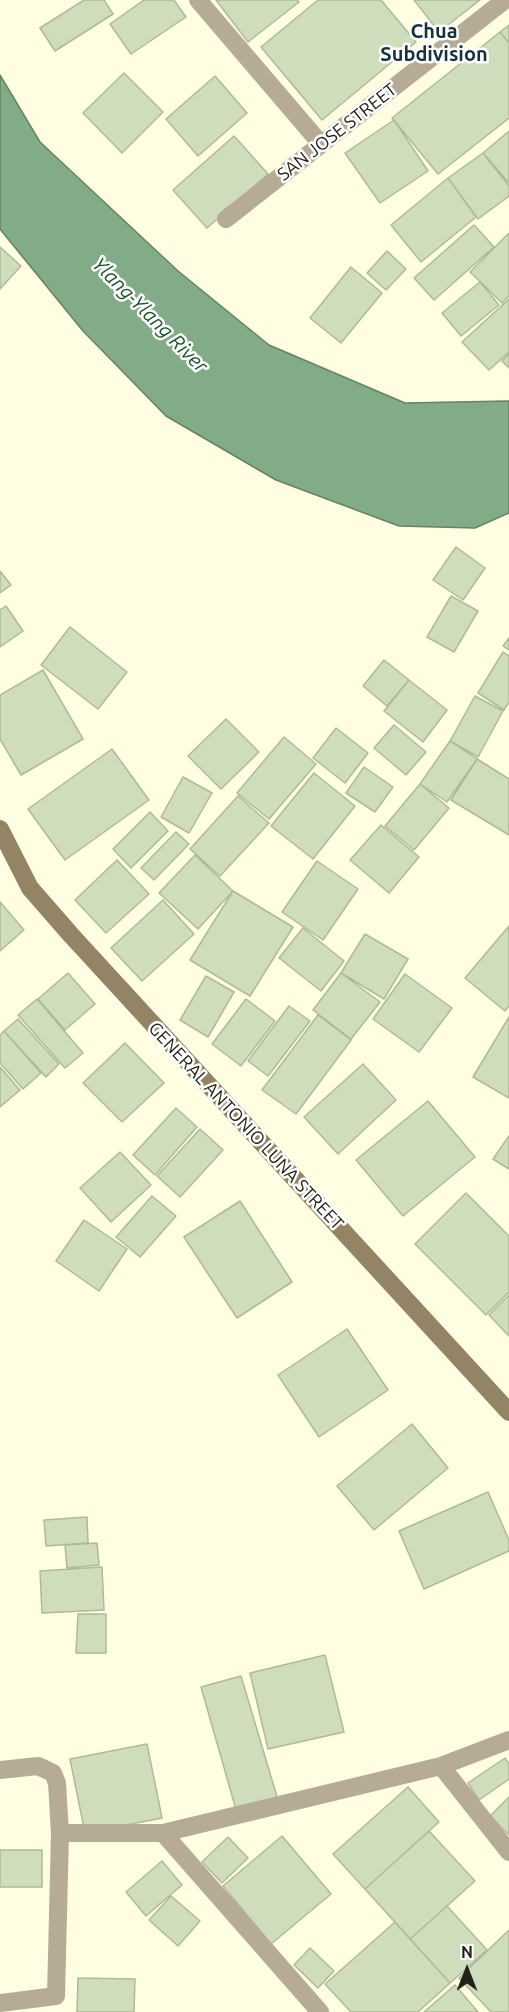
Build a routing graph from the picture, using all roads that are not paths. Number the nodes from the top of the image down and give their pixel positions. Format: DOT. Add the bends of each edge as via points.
graph roads {
  1 [pos="198,0"];
  2 [pos="505,0"];
  3 [pos="321,144"];
  4 [pos="225,219"];
  5 [pos="0,829"];
  6 [pos="509,1412"];
  7 [pos="509,1740"];
  8 [pos="441,1766"];
  9 [pos="0,1770"];
  10 [pos="60,1833"];
  11 [pos="163,1833"];
  12 [pos="509,1852"];
  13 [pos="0,2003"];
  14 [pos="320,2012"];
  1 -- 3 [label="street"];
  2 -- 3 [label="street, SAN JOSE STREET"];
  3 -- 4 [label="street, SAN JOSE STREET"];
  5 -- 6 [label="main road, GENERAL ANTONIO LUNA STREET" via="30,888 71,936"];
  7 -- 8 [label="street"];
  8 -- 11 [label="street"];
  8 -- 12 [label="street"];
  9 -- 10 [label="street" via="38,1766 53,1773"];
  10 -- 11 [label="street"];
  10 -- 13 [label="street" via="56,1996"];
  11 -- 14 [label="street"];
}
